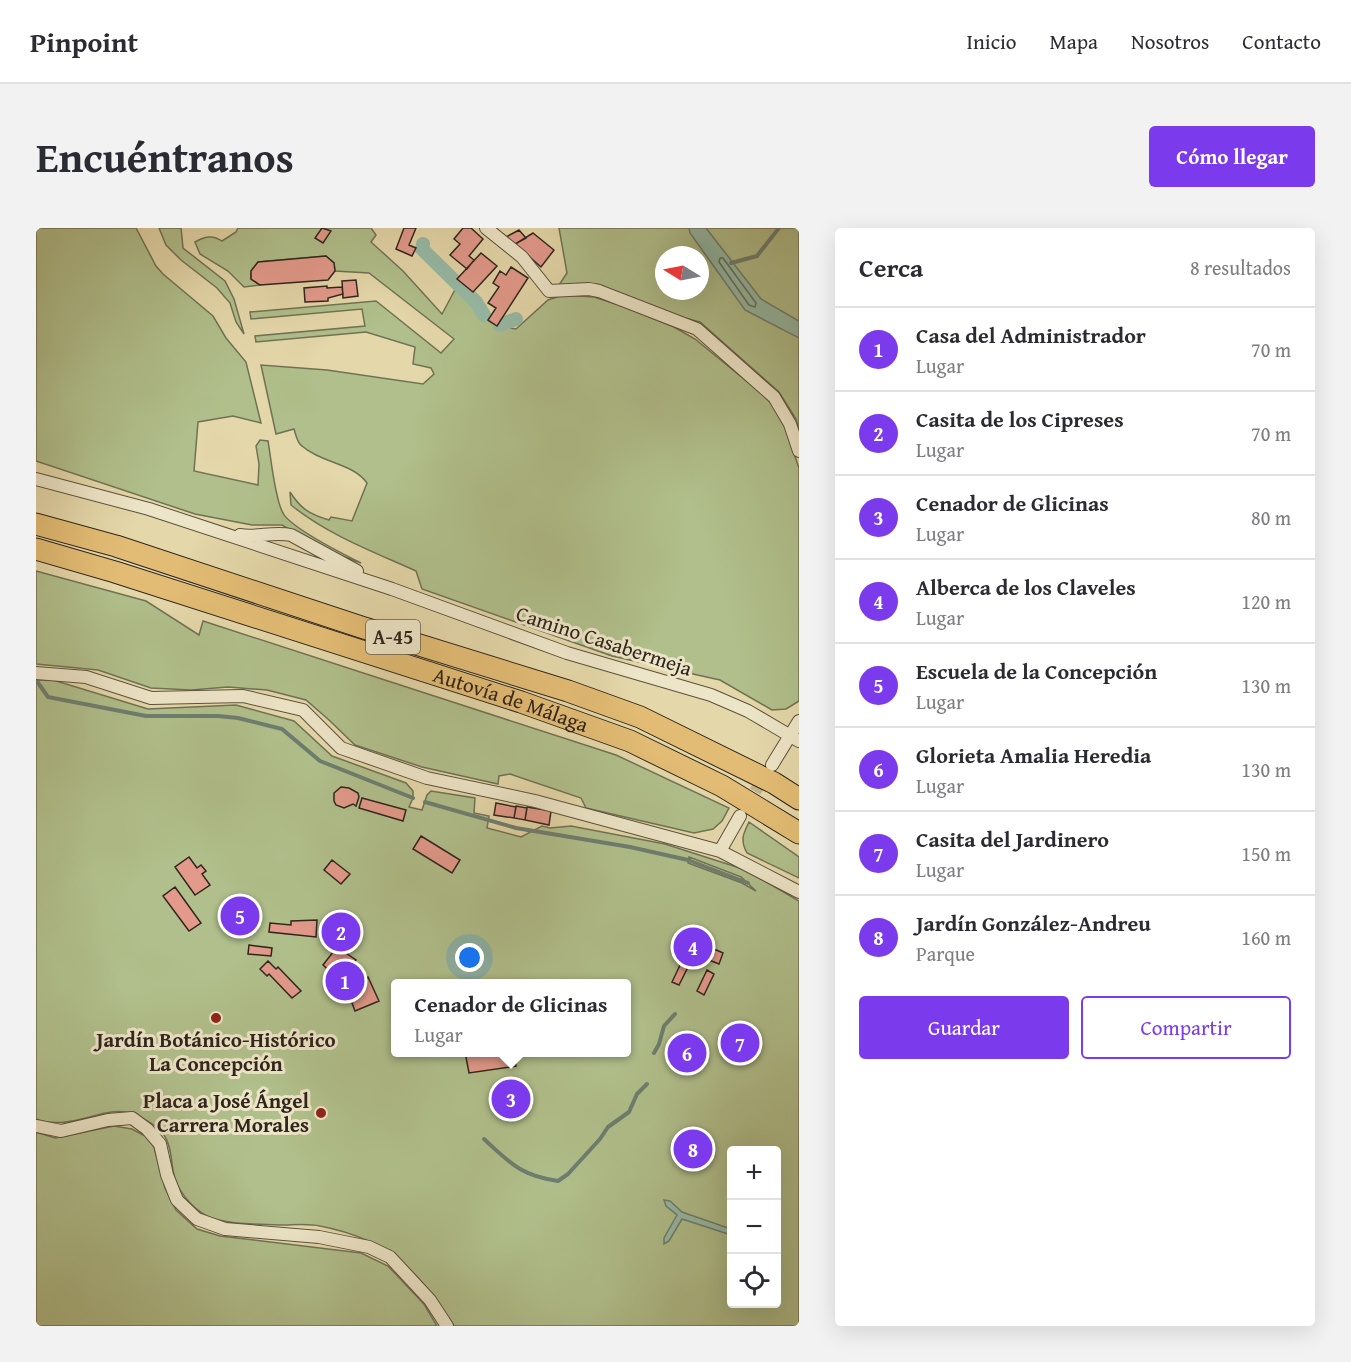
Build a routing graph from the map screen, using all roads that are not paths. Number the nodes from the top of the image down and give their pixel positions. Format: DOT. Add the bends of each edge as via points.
graph roads {
  1 [pos="486,228"];
  2 [pos="799,452"];
  3 [pos="36,479"];
  4 [pos="36,510"];
  5 [pos="36,524"];
  6 [pos="217,532"];
  7 [pos="116,546"];
  8 [pos="36,549"];
  9 [pos="393,589"];
  10 [pos="36,673"];
  11 [pos="799,721"];
  12 [pos="794,738"];
  13 [pos="772,765"];
  14 [pos="799,799"];
  15 [pos="740,816"];
  16 [pos="799,833"];
  17 [pos="720,851"];
  18 [pos="799,892"];
  19 [pos="36,1126"];
  20 [pos="447,1326"];
  1 -- 2 [label="street" via="522,258 549,291 599,291 697,329 774,397 790,424"];
  3 -- 6 [label="street"];
  4 -- 7 [label="highway"];
  5 -- 7 [label="highway, Autovía de Málaga / A-45"];
  6 -- 9 [label="street"];
  6 -- 9 [label="street" via="250,537 270,533 291,535"];
  7 -- 14 [label="highway, Autovía de Málaga / A-45" via="640,717"];
  8 -- 16 [label="highway, Autovía de Málaga / A-45" via="521,702 630,741 722,786"];
  9 -- 12 [label="street, Camino Casabermeja" via="567,653 711,695"];
  10 -- 17 [label="street" via="86,677 151,698 243,696 303,710 341,748 426,778 535,801"];
  11 -- 12 [label="street"];
  12 -- 13 [label="street"];
  15 -- 17 [label="street"];
  17 -- 18 [label="street"];
  19 -- 20 [label="street" via="61,1131 132,1118 160,1144 177,1200 197,1219 225,1229 319,1237 369,1247 390,1257 430,1300"];
}
